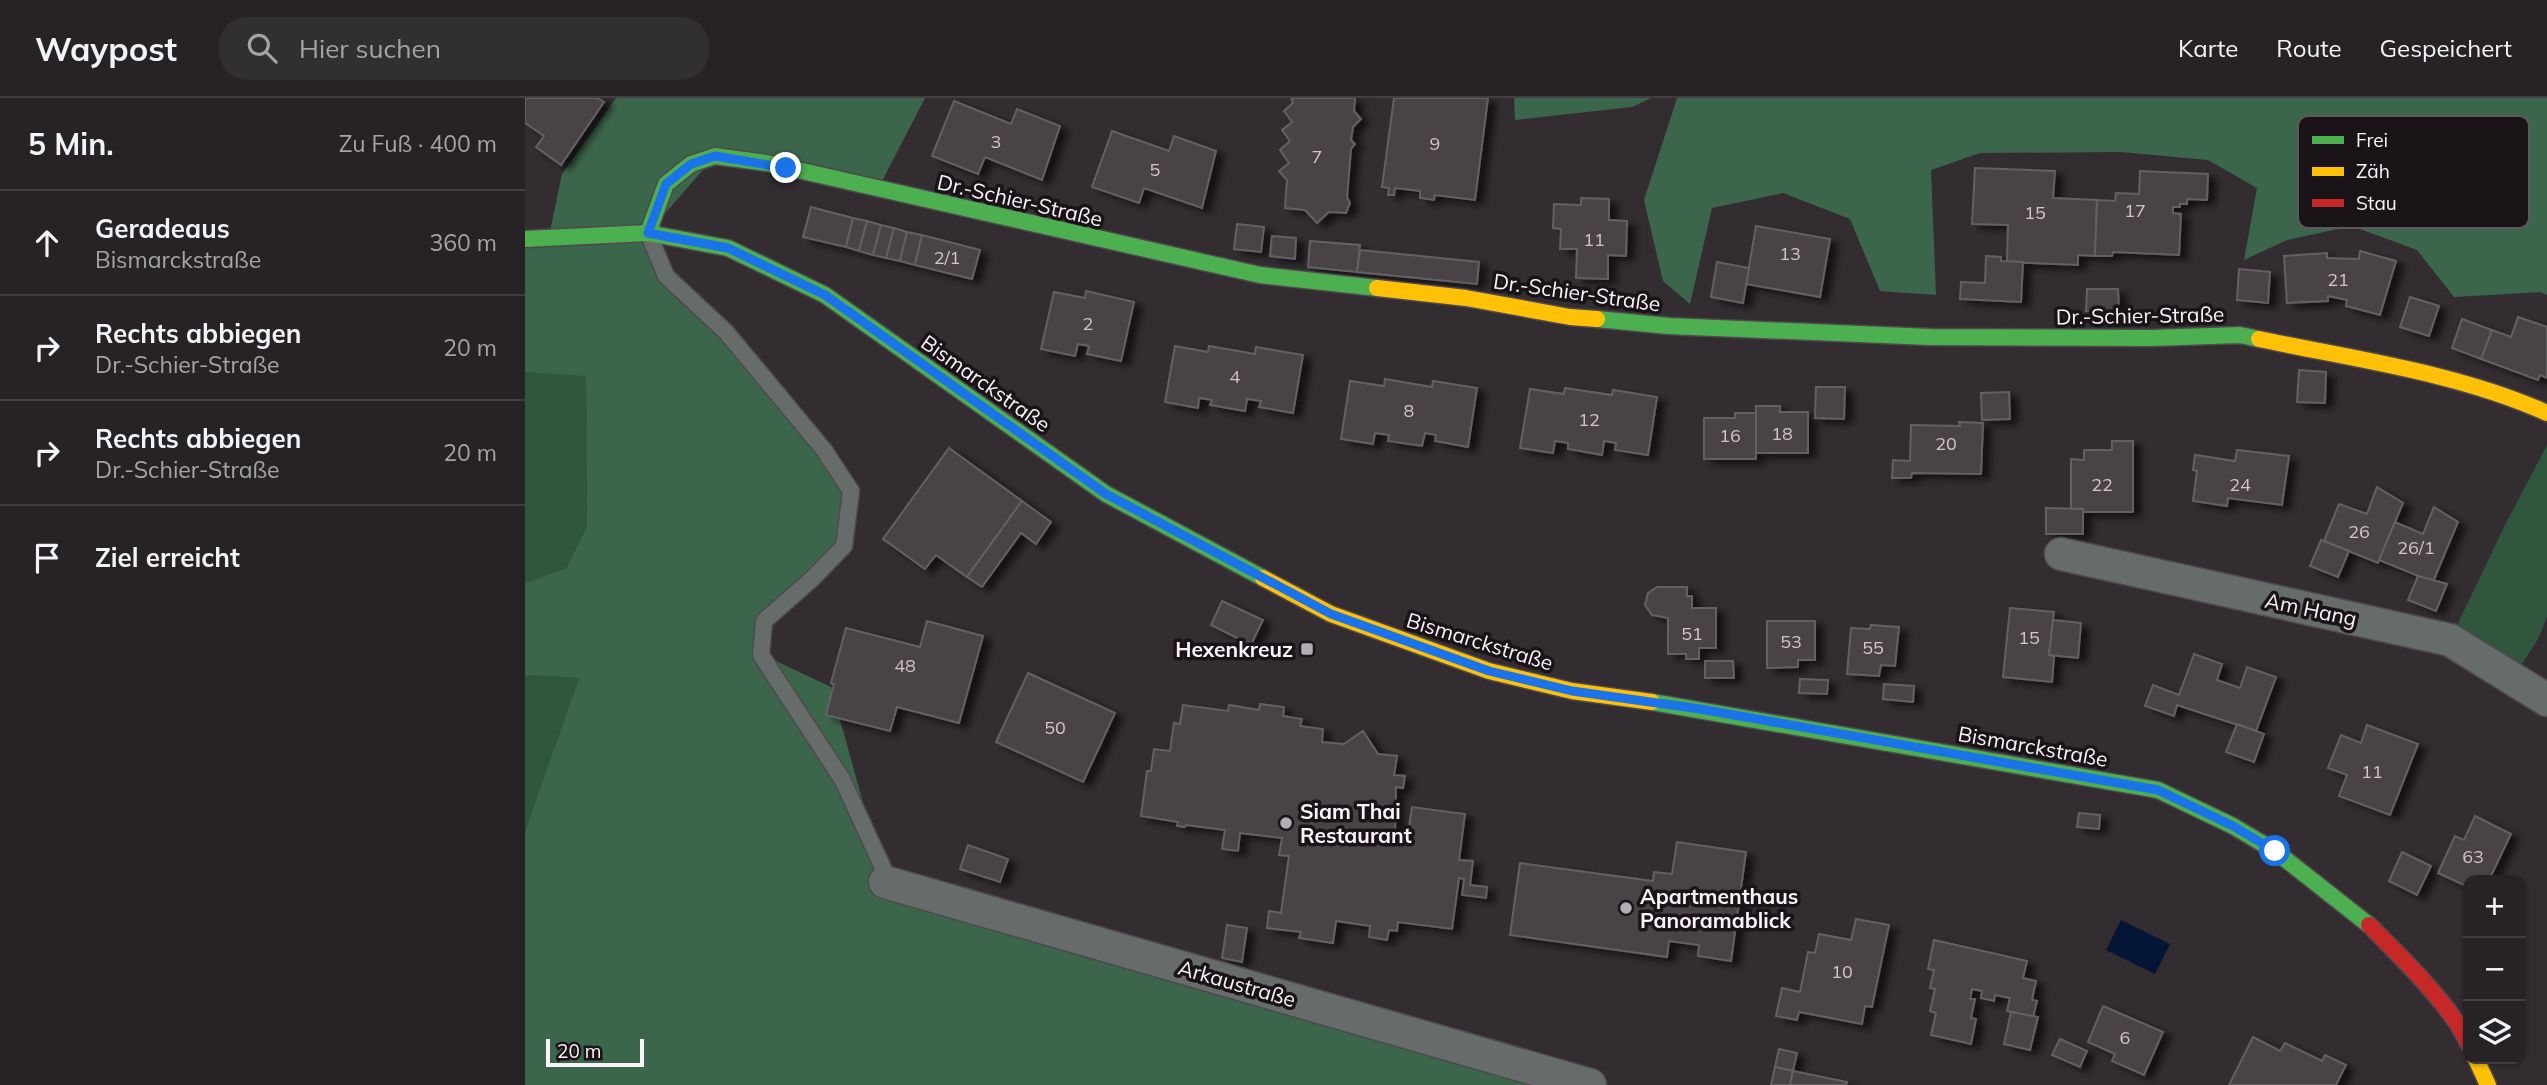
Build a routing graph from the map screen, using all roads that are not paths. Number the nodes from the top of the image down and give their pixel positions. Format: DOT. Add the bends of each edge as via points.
graph roads {
  1 [pos="648,233"];
  2 [pos="525,239"];
  3 [pos="2547,413"];
  4 [pos="2061,554"];
  5 [pos="2547,701"];
  6 [pos="885,882"];
  7 [pos="2463,1031"];
  8 [pos="2478,1064"];
  9 [pos="1590,1085"];
  10 [pos="2488,1085"];
  1 -- 2 [label="street, Bismarckstraße"];
  1 -- 3 [label="street, Dr.-Schier-Straße" via="666,184 691,164 715,156 767,163 1260,275 1669,326 1930,337 2240,335 2437,377"];
  1 -- 6 [label="lane" via="666,276 726,332 824,450 851,491 844,546 764,621 761,655 842,779 884,870"];
  1 -- 7 [label="street, Bismarckstraße" via="728,248 825,295 1106,494 1331,614 1489,671 1572,691 1700,709 2158,790 2275,851 2370,925"];
  4 -- 5 [label="street, Am Hang" via="2450,640"];
  6 -- 9 [label="street, Arkaustraße"];
  8 -- 10 [label="street"];
}
